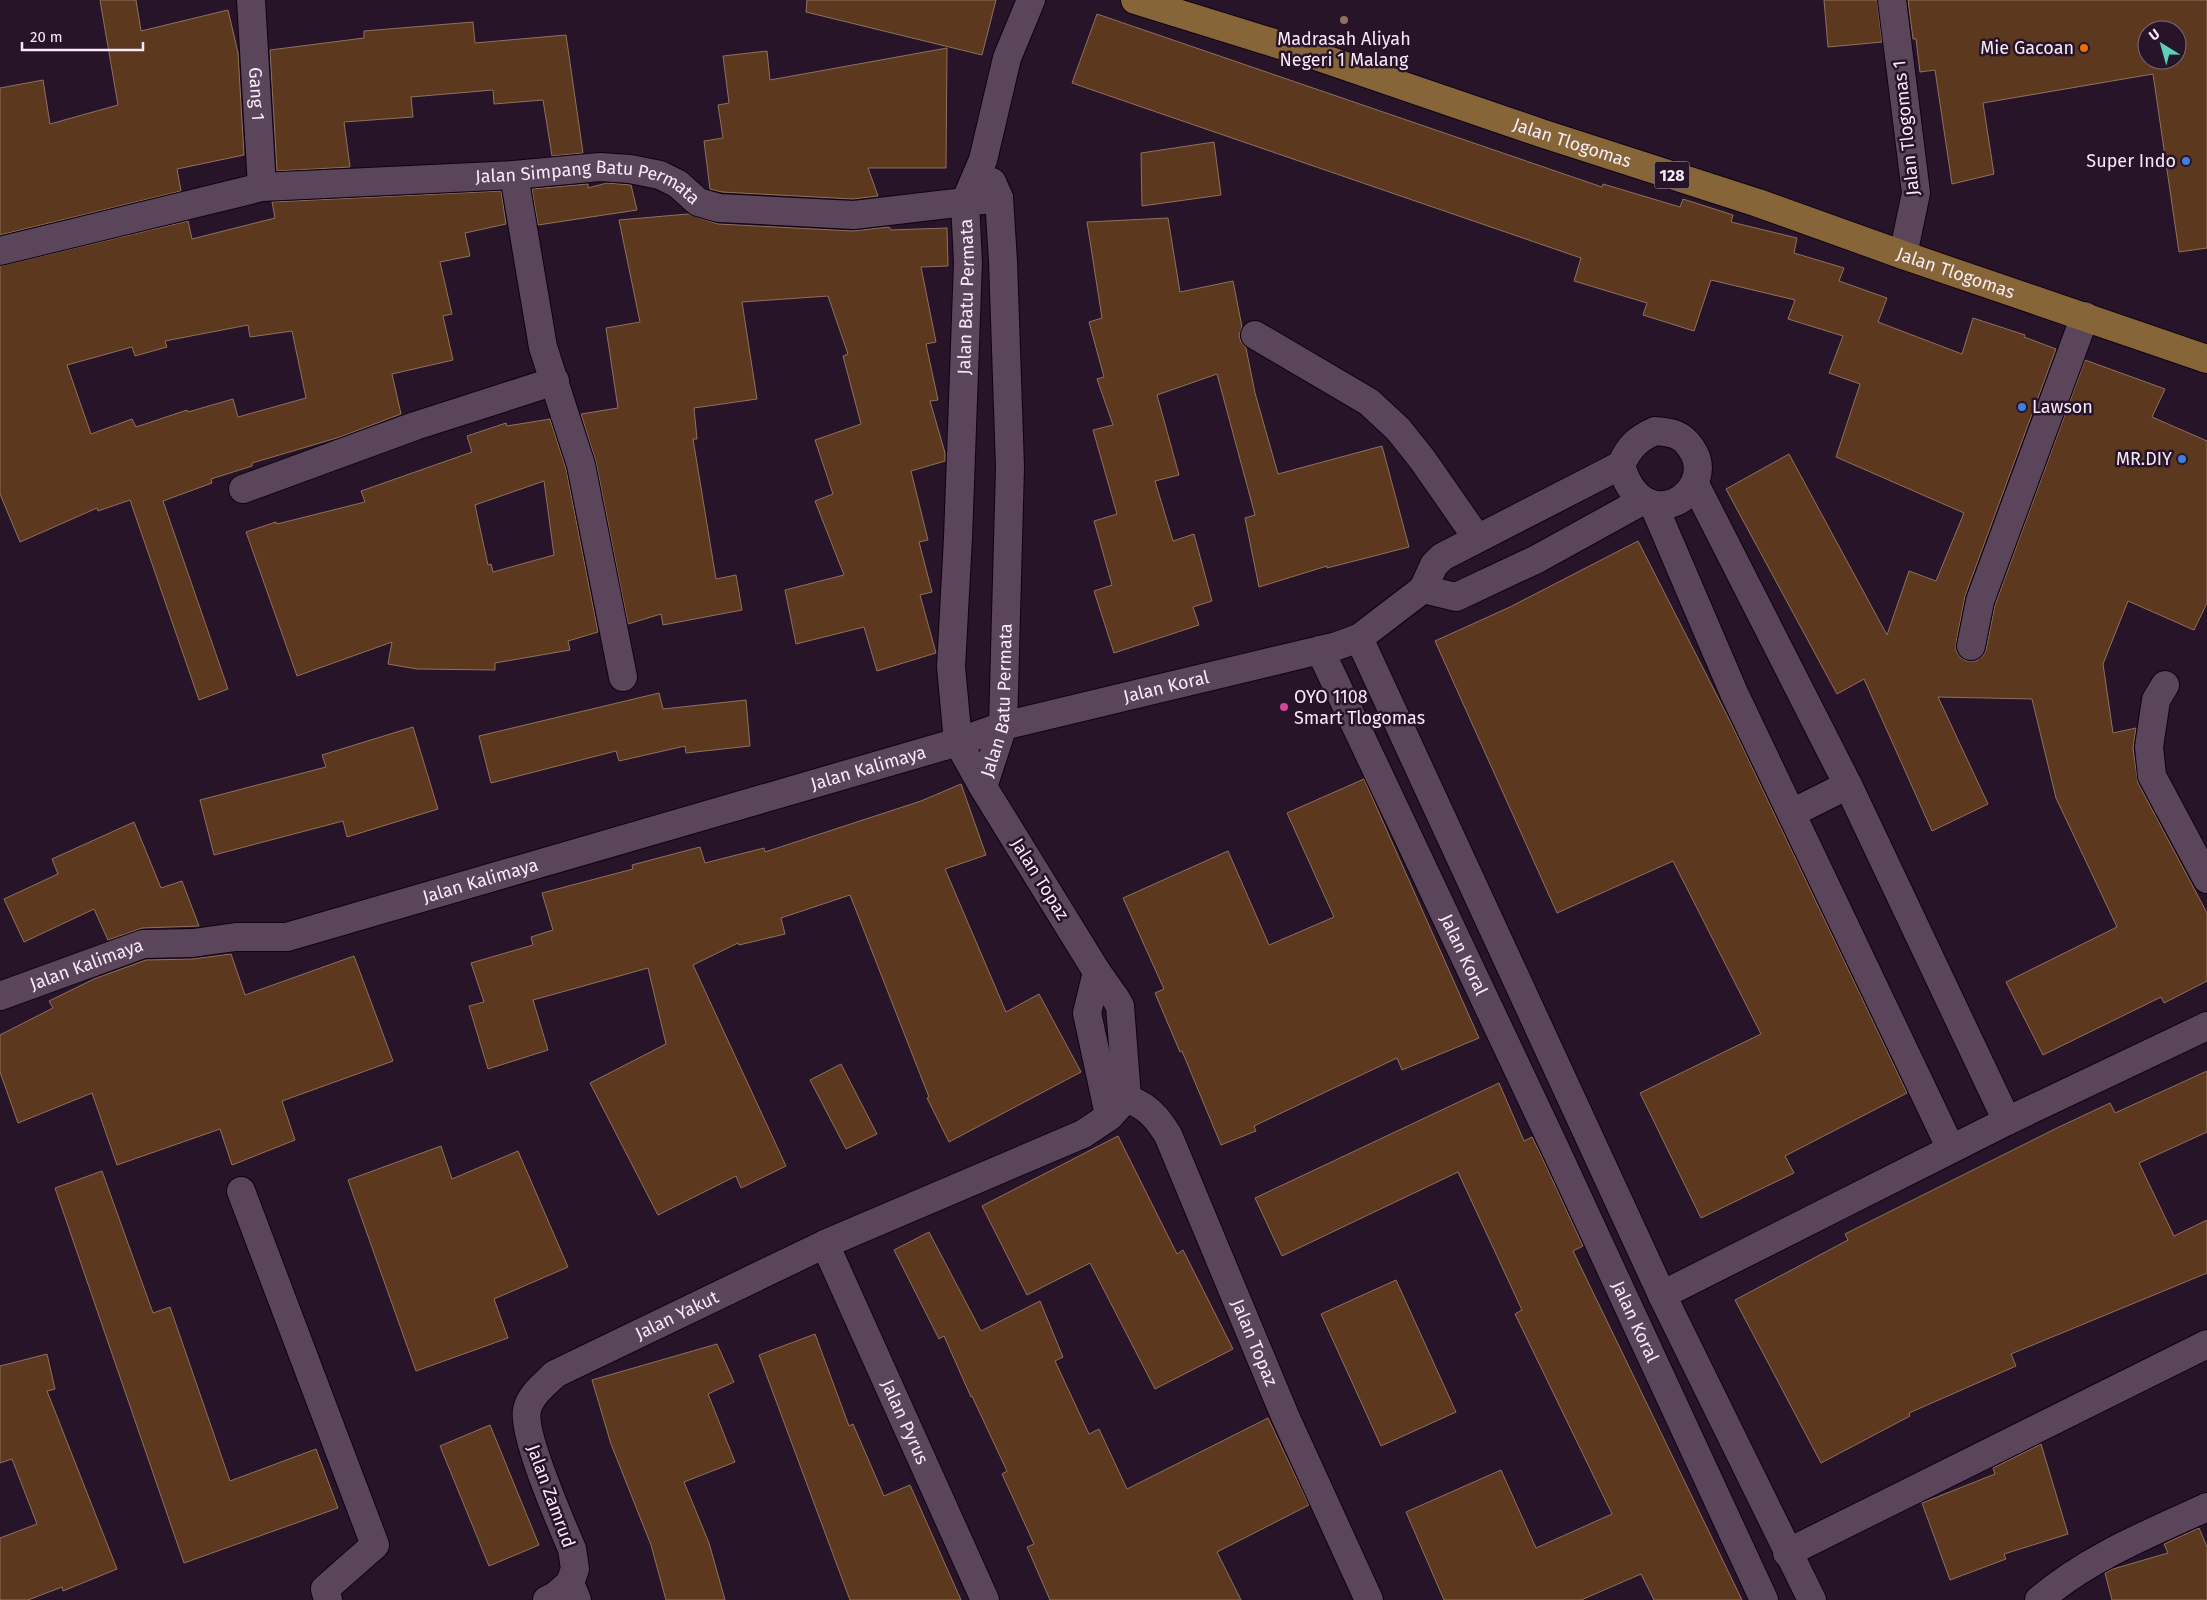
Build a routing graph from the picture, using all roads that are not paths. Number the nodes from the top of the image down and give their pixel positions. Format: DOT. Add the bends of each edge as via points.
graph roads {
  1 [pos="251,0"];
  2 [pos="1031,0"];
  3 [pos="1136,0"];
  4 [pos="1892,0"];
  5 [pos="983,160"];
  6 [pos="514,176"];
  7 [pos="262,187"];
  8 [pos="999,198"];
  9 [pos="965,202"];
  10 [pos="0,251"];
  11 [pos="1903,255"];
  12 [pos="2085,316"];
  13 [pos="1255,335"];
  14 [pos="2207,359"];
  15 [pos="555,381"];
  16 [pos="1621,465"];
  17 [pos="1694,484"];
  18 [pos="242,488"];
  19 [pos="1648,503"];
  20 [pos="1477,538"];
  21 [pos="1423,589"];
  22 [pos="1359,638"];
  23 [pos="1971,646"];
  24 [pos="1320,650"];
  25 [pos="623,677"];
  26 [pos="2165,685"];
  27 [pos="1003,726"];
  28 [pos="958,742"];
  29 [pos="1848,785"];
  30 [pos="982,787"];
  31 [pos="1792,813"];
  32 [pos="2207,879"];
  33 [pos="0,996"];
  34 [pos="2207,1026"];
  35 [pos="1114,1103"];
  36 [pos="2006,1121"];
  37 [pos="1951,1149"];
  38 [pos="241,1192"];
  39 [pos="825,1244"];
  40 [pos="1662,1295"];
  41 [pos="2207,1344"];
  42 [pos="535,1393"];
  43 [pos="2207,1507"];
  44 [pos="1788,1553"];
  45 [pos="574,1592"];
  46 [pos="328,1600"];
  47 [pos="547,1600"];
  48 [pos="985,1600"];
  49 [pos="1369,1600"];
  50 [pos="1764,1600"];
  51 [pos="1812,1600"];
  52 [pos="2038,1600"];
  1 -- 7 [label="street, Gang 1"];
  2 -- 5 [label="street, Jalan Batu Permata" via="1007,58"];
  3 -- 11 [label="main road, Jalan Tlogomas / 128" via="1316,56 1758,203"];
  4 -- 11 [label="street, Jalan Tlogomas 1" via="1916,193"];
  5 -- 8 [label="street, Jalan Batu Permata"];
  5 -- 9 [label="street, Jalan Batu Permata"];
  6 -- 7 [label="street, Jalan Simpang Batu Permata"];
  6 -- 9 [label="street, Jalan Simpang Batu Permata" via="600,167 630,169 660,175 678,184 698,202 737,210 854,215"];
  6 -- 15 [label="street" via="543,347"];
  7 -- 10 [label="street, Jalan Simpang Batu Permata"];
  8 -- 9 [label="street, Jalan Simpang Batu Permata"];
  8 -- 27 [label="street, Jalan Batu Permata" via="1010,467"];
  9 -- 28 [label="street, Jalan Batu Permata" via="968,262 951,667"];
  11 -- 12 [label="main road, Jalan Tlogomas / 128"];
  12 -- 14 [label="main road, Jalan Tlogomas / 128"];
  12 -- 23 [label="street" via="1980,602"];
  13 -- 20 [label="street" via="1361,397 1398,429"];
  15 -- 18 [label="street" via="415,426"];
  15 -- 25 [label="street" via="581,465"];
  16 -- 17 [label="street" via="1629,448 1641,437 1655,431 1672,432 1686,440 1695,453 1699,469"];
  16 -- 19 [label="street" via="1635,495"];
  16 -- 20 [label="street"];
  17 -- 19 [label="street" via="1686,496 1674,503"];
  17 -- 29 [label="street"];
  19 -- 21 [label="street" via="1456,597"];
  19 -- 31 [label="street"];
  20 -- 21 [label="street" via="1442,556"];
  21 -- 22 [label="street"];
  22 -- 24 [label="street"];
  22 -- 40 [label="street"];
  24 -- 27 [label="street, Jalan Koral"];
  24 -- 50 [label="street, Jalan Koral"];
  26 -- 32 [label="street" via="2156,700 2148,747 2152,776"];
  27 -- 28 [label="street, Jalan Koral"];
  27 -- 30 [label="street, Jalan Batu Permata"];
  28 -- 30 [label="street, Jalan Batu Permata"];
  28 -- 33 [label="street, Jalan Kalimaya" via="287,937 143,944"];
  29 -- 31 [label="street"];
  29 -- 36 [label="street"];
  30 -- 35 [label="street, Jalan Topaz" via="1120,1006"];
  31 -- 37 [label="street"];
  34 -- 36 [label="street"];
  35 -- 39 [label="street" via="1083,1134"];
  35 -- 49 [label="street, Jalan Topaz" via="1144,1106 1168,1136 1285,1416"];
  36 -- 37 [label="street"];
  37 -- 40 [label="street"];
  38 -- 46 [label="street" via="375,1545 325,1589"];
  39 -- 42 [label="street, Jalan Yakut" via="555,1374"];
  39 -- 48 [label="street, Jalan Pyrus"];
  40 -- 44 [label="street"];
  41 -- 44 [label="street"];
  42 -- 45 [label="street, Jalan Zamrud" via="527,1410 529,1436 572,1549"];
  43 -- 52 [label="street" via="2097,1558"];
  44 -- 51 [label="street"];
  45 -- 47 [label="street"];
}
